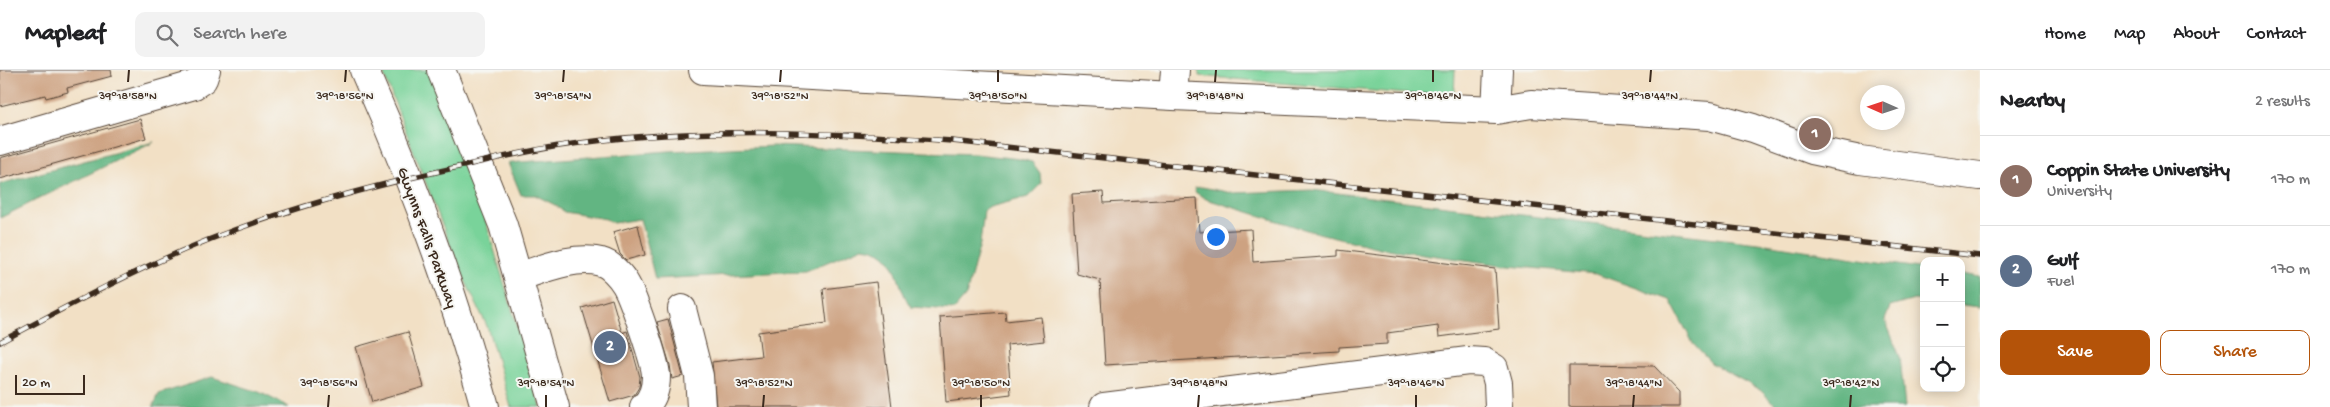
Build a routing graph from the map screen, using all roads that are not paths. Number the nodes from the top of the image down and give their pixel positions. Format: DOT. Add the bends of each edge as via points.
graph roads {
  1 [pos="206,70"];
  2 [pos="364,70"];
  3 [pos="441,70"];
  4 [pos="703,70"];
  5 [pos="1498,70"];
  6 [pos="828,73"];
  7 [pos="1174,83"];
  8 [pos="1496,110"];
  9 [pos="0,141"];
  10 [pos="1980,176"];
  11 [pos="518,276"];
  12 [pos="682,309"];
  13 [pos="485,407"];
  14 [pos="555,407"];
  15 [pos="644,407"];
  16 [pos="701,407"];
  17 [pos="1104,407"];
  18 [pos="1499,407"];
  1 -- 9 [label="main road" via="203,80 194,85"];
  2 -- 13 [label="main road, Gwynns Falls Parkway" via="435,247"];
  3 -- 11 [label="main road" via="503,225"];
  4 -- 6 [label="main road"];
  5 -- 8 [label="main road"];
  6 -- 7 [label="main road"];
  7 -- 8 [label="main road"];
  8 -- 10 [label="main road" via="1531,104 1710,116 1812,150 1860,160"];
  11 -- 14 [label="main road"];
  11 -- 15 [label="main road" via="561,264 587,261 603,262 615,272 626,285 656,373 655,390"];
  12 -- 16 [label="main road" via="698,376"];
  17 -- 18 [label="main road" via="1451,362 1484,362 1494,368"];
}
